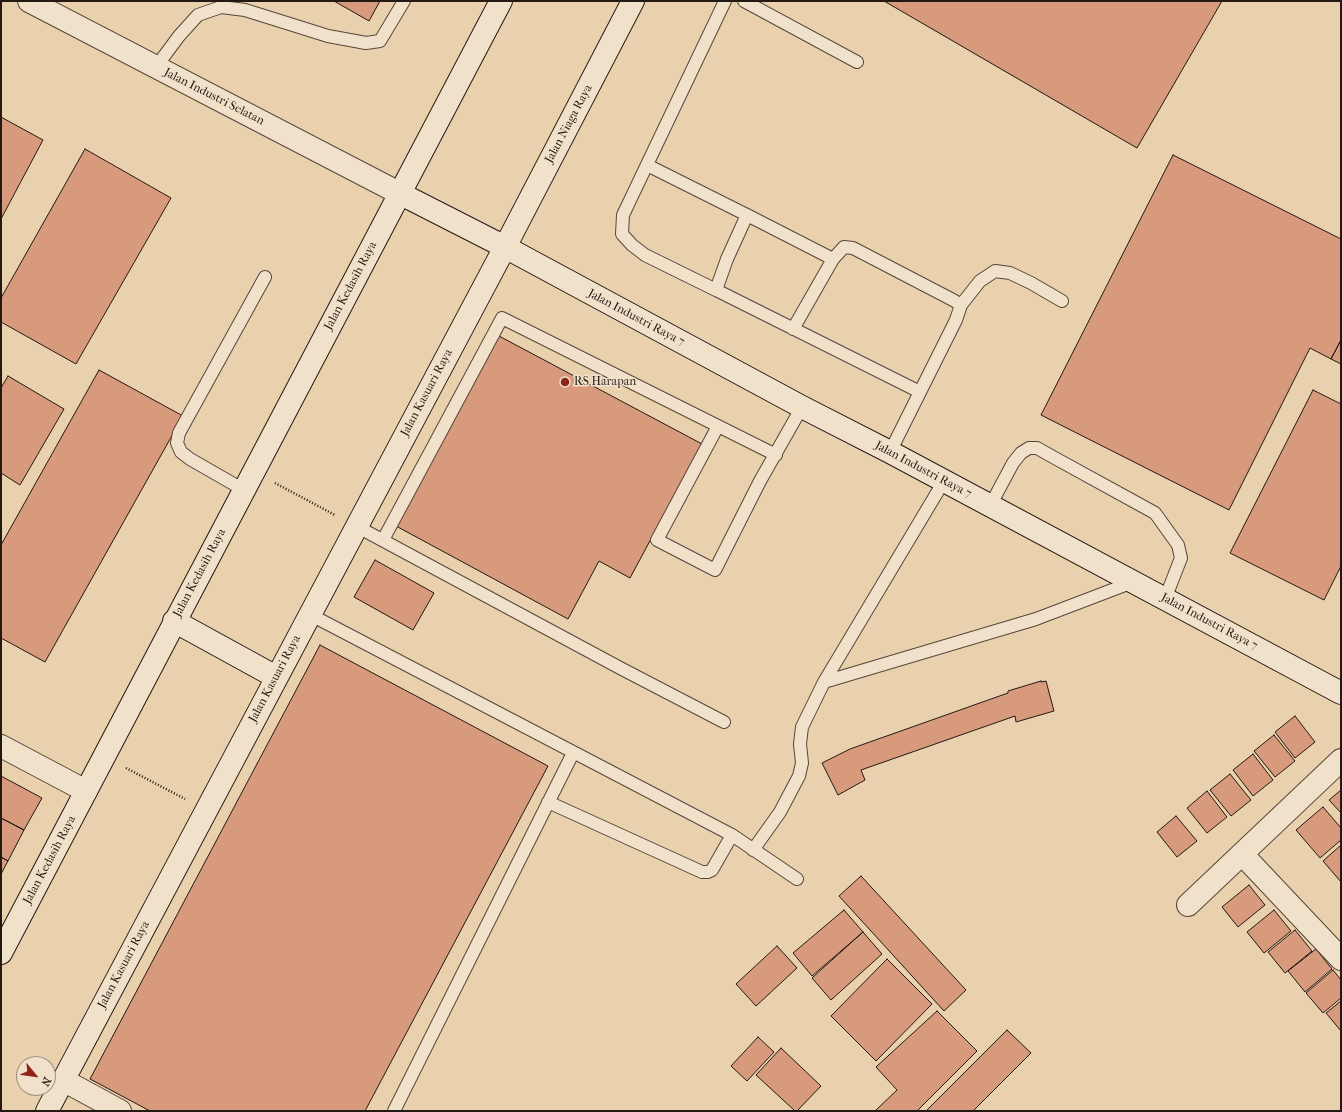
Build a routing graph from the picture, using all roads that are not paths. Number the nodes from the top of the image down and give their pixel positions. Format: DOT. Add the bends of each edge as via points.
graph roads {
  1 [pos="29,1"];
  2 [pos="404,1"];
  3 [pos="501,1"];
  4 [pos="633,1"];
  5 [pos="725,1"];
  6 [pos="744,1"];
  7 [pos="857,62"];
  8 [pos="156,67"];
  9 [pos="647,165"];
  10 [pos="399,193"];
  11 [pos="747,215"];
  12 [pos="505,247"];
  13 [pos="833,259"];
  14 [pos="265,277"];
  15 [pos="716,290"];
  16 [pos="1062,301"];
  17 [pos="961,306"];
  18 [pos="794,329"];
  19 [pos="920,392"];
  20 [pos="802,407"];
  21 [pos="718,426"];
  22 [pos="890,452"];
  23 [pos="776,455"];
  24 [pos="249,481"];
  25 [pos="944,481"];
  26 [pos="990,506"];
  27 [pos="356,526"];
  28 [pos="384,540"];
  29 [pos="1133,582"];
  30 [pos="1165,599"];
  31 [pos="309,614"];
  32 [pos="174,621"];
  33 [pos="276,677"];
  34 [pos="824,682"];
  35 [pos="1341,692"];
  36 [pos="724,722"];
  37 [pos="1,746"];
  38 [pos="573,753"];
  39 [pos="1341,760"];
  40 [pos="86,791"];
  41 [pos="548,802"];
  42 [pos="732,835"];
  43 [pos="753,850"];
  44 [pos="1242,854"];
  45 [pos="797,879"];
  46 [pos="1188,905"];
  47 [pos="1,953"];
  48 [pos="1341,959"];
  49 [pos="63,1080"];
  50 [pos="46,1111"];
  51 [pos="120,1111"];
  52 [pos="394,1111"];
  1 -- 8 [label="main road, Jalan Industri Selatan"];
  2 -- 8 [label="lane" via="380,41 366,43 328,36 245,10 221,7 198,15"];
  3 -- 10 [label="main road"];
  4 -- 12 [label="main road, Jalan Niaga Raya"];
  5 -- 9 [label="lane"];
  6 -- 7 [label="lane"];
  8 -- 10 [label="main road, Jalan Industri Selatan"];
  9 -- 11 [label="lane"];
  9 -- 15 [label="lane" via="623,216 622,234 645,255"];
  10 -- 12 [label="main road, Jalan Industri Selatan"];
  10 -- 24 [label="main road, Jalan Kedasih Raya"];
  11 -- 13 [label="lane"];
  11 -- 15 [label="lane"];
  12 -- 20 [label="main road, Jalan Industri Raya 7"];
  12 -- 27 [label="main road, Jalan Kasuari Raya"];
  13 -- 17 [label="lane" via="844,247 854,248"];
  13 -- 18 [label="lane"];
  14 -- 24 [label="lane" via="179,433 177,443 181,452 190,459"];
  15 -- 18 [label="lane"];
  16 -- 17 [label="lane" via="1010,272 995,271 980,281"];
  17 -- 19 [label="lane"];
  18 -- 19 [label="lane"];
  19 -- 22 [label="lane"];
  20 -- 22 [label="main road, Jalan Industri Raya 7"];
  20 -- 23 [label="lane"];
  21 -- 23 [label="lane"];
  21 -- 23 [label="lane" via="657,540 716,570"];
  21 -- 28 [label="lane" via="502,318"];
  22 -- 25 [label="main road, Jalan Industri Raya 7"];
  24 -- 32 [label="main road, Jalan Kedasih Raya"];
  25 -- 26 [label="main road, Jalan Industri Raya 7"];
  25 -- 34 [label="lane"];
  26 -- 29 [label="main road, Jalan Industri Raya 7"];
  26 -- 30 [label="lane" via="1021,453 1029,448 1037,448 1155,513 1178,545 1181,558"];
  27 -- 28 [label="lane"];
  27 -- 31 [label="main road, Jalan Kasuari Raya"];
  28 -- 36 [label="lane" via="622,670"];
  29 -- 30 [label="main road, Jalan Industri Raya 7"];
  29 -- 34 [label="lane" via="1036,619"];
  30 -- 35 [label="main road, Jalan Industri Raya 7"];
  31 -- 33 [label="main road, Jalan Kasuari Raya"];
  31 -- 38 [label="lane"];
  32 -- 33 [label="main road"];
  32 -- 40 [label="main road, Jalan Kedasih Raya"];
  33 -- 49 [label="main road, Jalan Kasuari Raya"];
  34 -- 43 [label="lane" via="802,727 802,763 799,776 780,812"];
  37 -- 40 [label="main road"];
  38 -- 41 [label="lane"];
  38 -- 42 [label="lane"];
  39 -- 44 [label="main road"];
  40 -- 47 [label="main road, Jalan Kedasih Raya"];
  41 -- 42 [label="lane" via="702,872 712,870"];
  41 -- 52 [label="lane"];
  42 -- 43 [label="lane"];
  43 -- 45 [label="lane"];
  44 -- 46 [label="main road"];
  44 -- 48 [label="main road"];
  49 -- 50 [label="main road, Jalan Kasuari Raya"];
  49 -- 51 [label="main road"];
}
